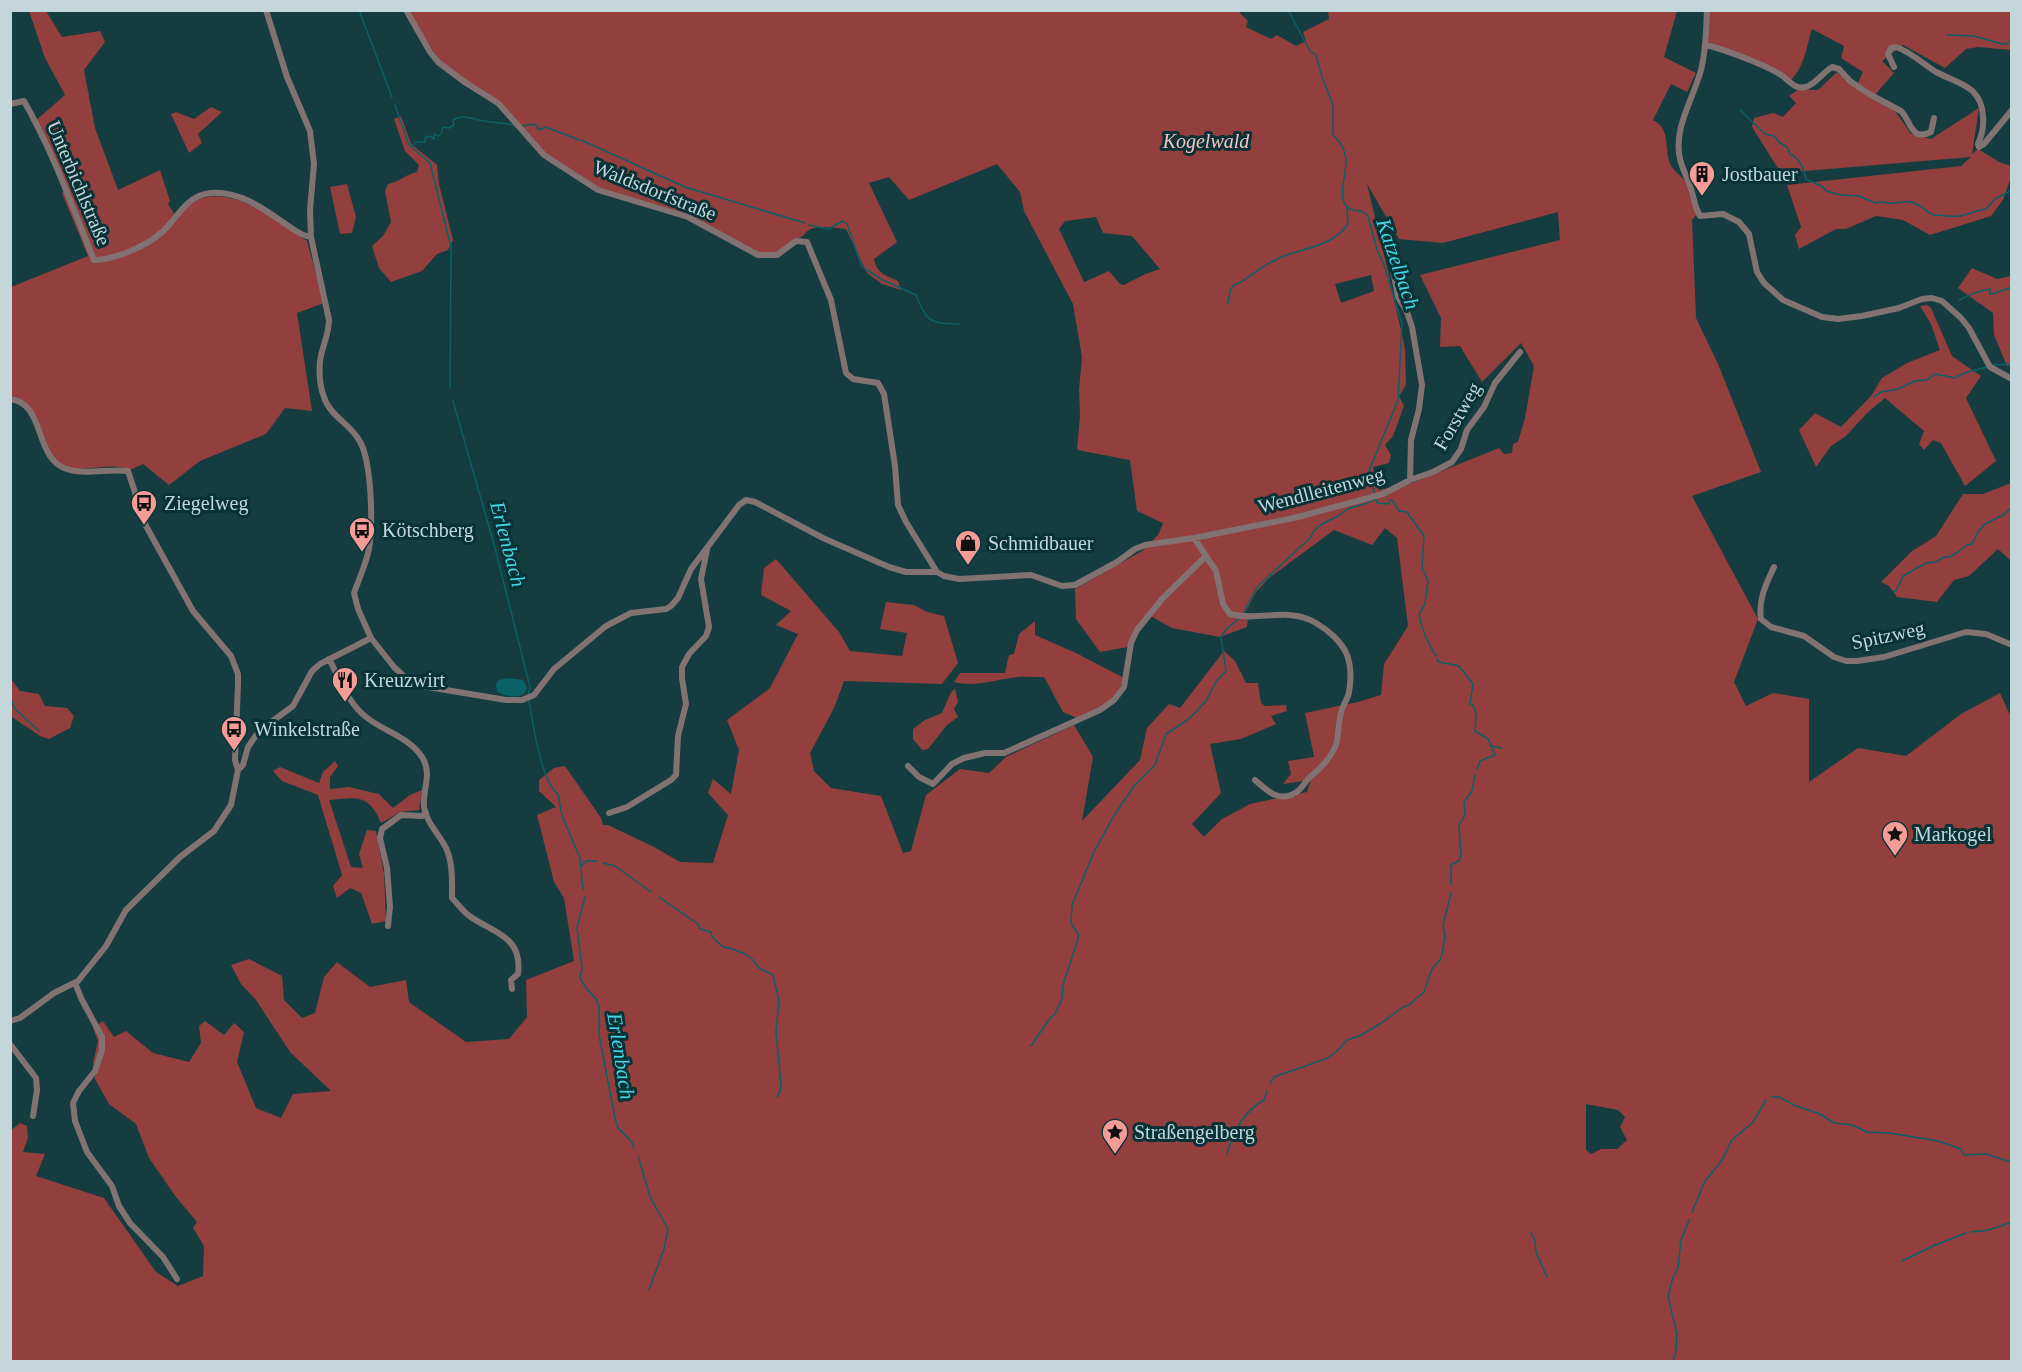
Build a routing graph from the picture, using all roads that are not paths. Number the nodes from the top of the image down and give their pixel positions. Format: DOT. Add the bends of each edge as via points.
graph roads {
  1 [pos="266,10"];
  2 [pos="406,10"];
  3 [pos="1707,10"];
  4 [pos="1706,45"];
  5 [pos="1894,67"];
  6 [pos="10,104"];
  7 [pos="2012,110"];
  8 [pos="1934,118"];
  9 [pos="311,237"];
  10 [pos="1391,259"];
  11 [pos="1520,352"];
  12 [pos="2012,379"];
  13 [pos="10,399"];
  14 [pos="1410,480"];
  15 [pos="1194,538"];
  16 [pos="707,550"];
  17 [pos="1206,556"];
  18 [pos="1774,567"];
  19 [pos="937,572"];
  20 [pos="371,638"];
  21 [pos="2012,645"];
  22 [pos="329,659"];
  23 [pos="908,766"];
  24 [pos="238,770"];
  25 [pos="1255,780"];
  26 [pos="426,813"];
  27 [pos="609,813"];
  28 [pos="388,926"];
  29 [pos="75,983"];
  30 [pos="512,989"];
  31 [pos="10,1021"];
  32 [pos="10,1044"];
  33 [pos="33,1116"];
  34 [pos="177,1280"];
  1 -- 9 [label="street" via="287,77 310,131 314,164"];
  2 -- 19 [label="street, Waldsdorfstraße" via="438,62 498,103 544,155 598,190 688,217 758,255 777,255 796,241 807,242 831,300 846,373 853,380 872,381 881,387 898,505"];
  3 -- 4 [label="street"];
  4 -- 8 [label="street" via="1780,74 1799,87 1812,84 1835,67 1901,111 1912,130 1919,134 1931,132"];
  4 -- 12 [label="street" via="1679,141 1681,161 1700,216 1722,214 1739,222 1749,234 1757,272 1764,284 1783,300 1822,317 1862,316 1922,299 1942,301 1969,328 1990,367"];
  5 -- 7 [label="street" via="1888,54 1896,47 1972,90 1983,112 1980,147"];
  6 -- 9 [label="street, Unterbichlstraße" via="24,101 40,129 95,260 142,246 165,229 186,204 211,193 246,199"];
  9 -- 20 [label="street" via="329,320 320,362 323,396 356,435 366,457 370,535 354,593"];
  10 -- 14 [label="street, Wendlleitenweg" via="1398,297 1412,327 1422,386 1411,440"];
  11 -- 14 [label="street, Forstweg" via="1495,383 1467,430 1457,456 1448,465"];
  13 -- 24 [label="street" via="28,406 54,463 75,471 128,471 150,534 193,611 231,656 238,674"];
  14 -- 15 [label="street, Wendlleitenweg" via="1383,494 1294,518"];
  15 -- 17 [label="street"];
  15 -- 19 [label="street" via="1138,547 1075,585 1062,586 1031,575 958,579"];
  16 -- 19 [label="street" via="739,505 750,500 889,567 906,572"];
  16 -- 20 [label="street" via="691,569 671,606 631,613 606,626 554,669 534,695 522,700 414,684 394,667"];
  16 -- 27 [label="street" via="701,579 709,627 682,667 686,704 678,736 676,775 627,807"];
  17 -- 23 [label="street" via="1137,630 1124,687 1100,710 1004,753 964,758 947,768 933,784"];
  17 -- 25 [label="street" via="1216,572 1223,604 1230,614 1293,615 1314,621 1343,647 1350,665 1349,692 1341,710 1337,742 1321,768 1296,793 1287,796 1269,793"];
  18 -- 21 [label="street, Spitzweg" via="1760,603 1761,619 1771,627 1804,636 1838,659 1857,662 1884,657 1966,632 1986,634"];
  20 -- 22 [label="street"];
  22 -- 24 [label="street" via="312,671 293,706 259,731"];
  22 -- 26 [label="street" via="358,710 422,757 428,773"];
  24 -- 29 [label="street" via="231,805 221,822 126,910 106,946"];
  26 -- 28 [label="street" via="401,815 380,832 387,868"];
  26 -- 30 [label="street" via="447,849 452,898 468,915 513,944 518,974 511,980"];
  29 -- 31 [label="street"];
  29 -- 34 [label="street" via="102,1037 102,1050 95,1071 74,1103 75,1121 87,1152 112,1186 119,1206 163,1257"];
  32 -- 33 [label="street" via="36,1078"];
}
